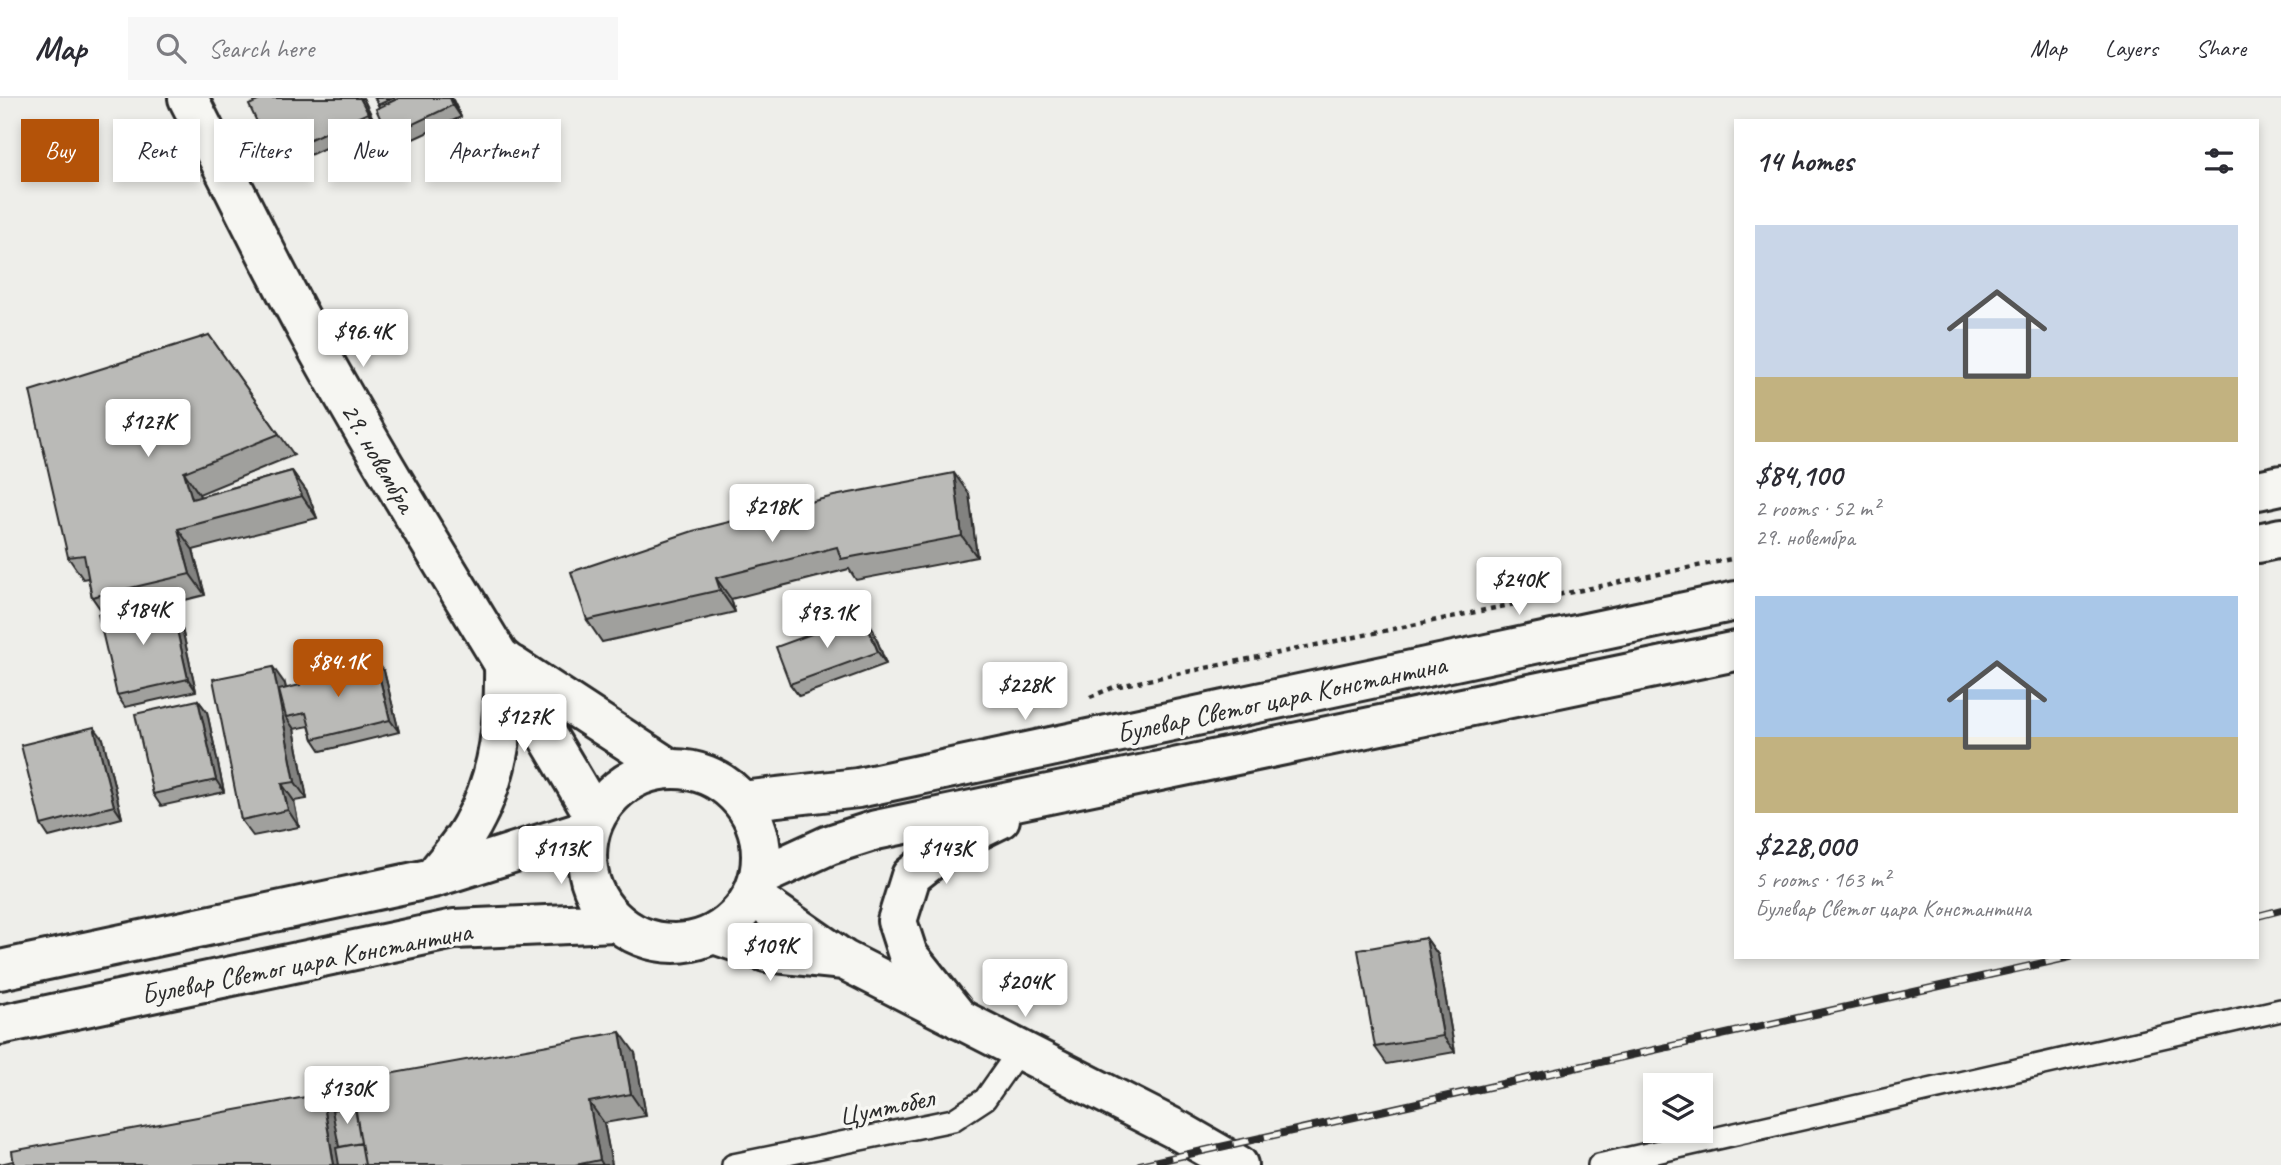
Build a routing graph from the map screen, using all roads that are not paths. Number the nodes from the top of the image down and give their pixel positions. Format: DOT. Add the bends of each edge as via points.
graph roads {
  1 [pos="188,98"];
  2 [pos="2281,485"];
  3 [pos="2259,490"];
  4 [pos="2281,538"];
  5 [pos="2259,543"];
  6 [pos="1734,601"];
  7 [pos="1734,652"];
  8 [pos="504,660"];
  9 [pos="670,769"];
  10 [pos="1054,793"];
  11 [pos="742,801"];
  12 [pos="593,822"];
  13 [pos="433,878"];
  14 [pos="756,886"];
  15 [pos="615,922"];
  16 [pos="714,934"];
  17 [pos="844,960"];
  18 [pos="0,970"];
  19 [pos="2281,1010"];
  20 [pos="959,1019"];
  21 [pos="0,1025"];
  22 [pos="1020,1049"];
  23 [pos="733,1165"];
  24 [pos="1238,1165"];
  25 [pos="1599,1165"];
  1 -- 8 [label="main road, 29. новембра" via="308,333 437,557"];
  2 -- 3 [label="main road"];
  4 -- 5 [label="main road"];
  6 -- 11 [label="main road, Булевар Светог цара Константина" via="858,789"];
  7 -- 10 [label="main road, Булевар Светог цара Константина"];
  8 -- 9 [label="main road, 29. новембра"];
  8 -- 12 [label="main road, 29. новембра"];
  8 -- 13 [label="main road" via="505,716 495,772 472,825"];
  9 -- 11 [label="main road" via="702,773"];
  9 -- 12 [label="main road" via="652,771 626,783 606,801"];
  10 -- 14 [label="main road, Булевар Светог цара Константина" via="830,845"];
  10 -- 20 [label="main road" via="955,841 911,876 897,921 908,955"];
  11 -- 14 [label="main road" via="760,837"];
  12 -- 13 [label="main road, Булевар Светог цара Константина"];
  12 -- 15 [label="main road" via="586,848 589,878 601,906"];
  13 -- 18 [label="main road, Булевар Светог цара Константина"];
  14 -- 16 [label="main road" via="742,911"];
  14 -- 17 [label="main road"];
  15 -- 16 [label="main road" via="633,934 673,944"];
  15 -- 21 [label="main road, Булевар Светог цара Константина" via="454,929"];
  16 -- 17 [label="main road" via="766,952"];
  17 -- 20 [label="main road"];
  19 -- 25 [label="lane"];
  20 -- 22 [label="main road"];
  22 -- 23 [label="lane, Цумтобел" via="985,1099 953,1121"];
  22 -- 24 [label="main road"];
}
